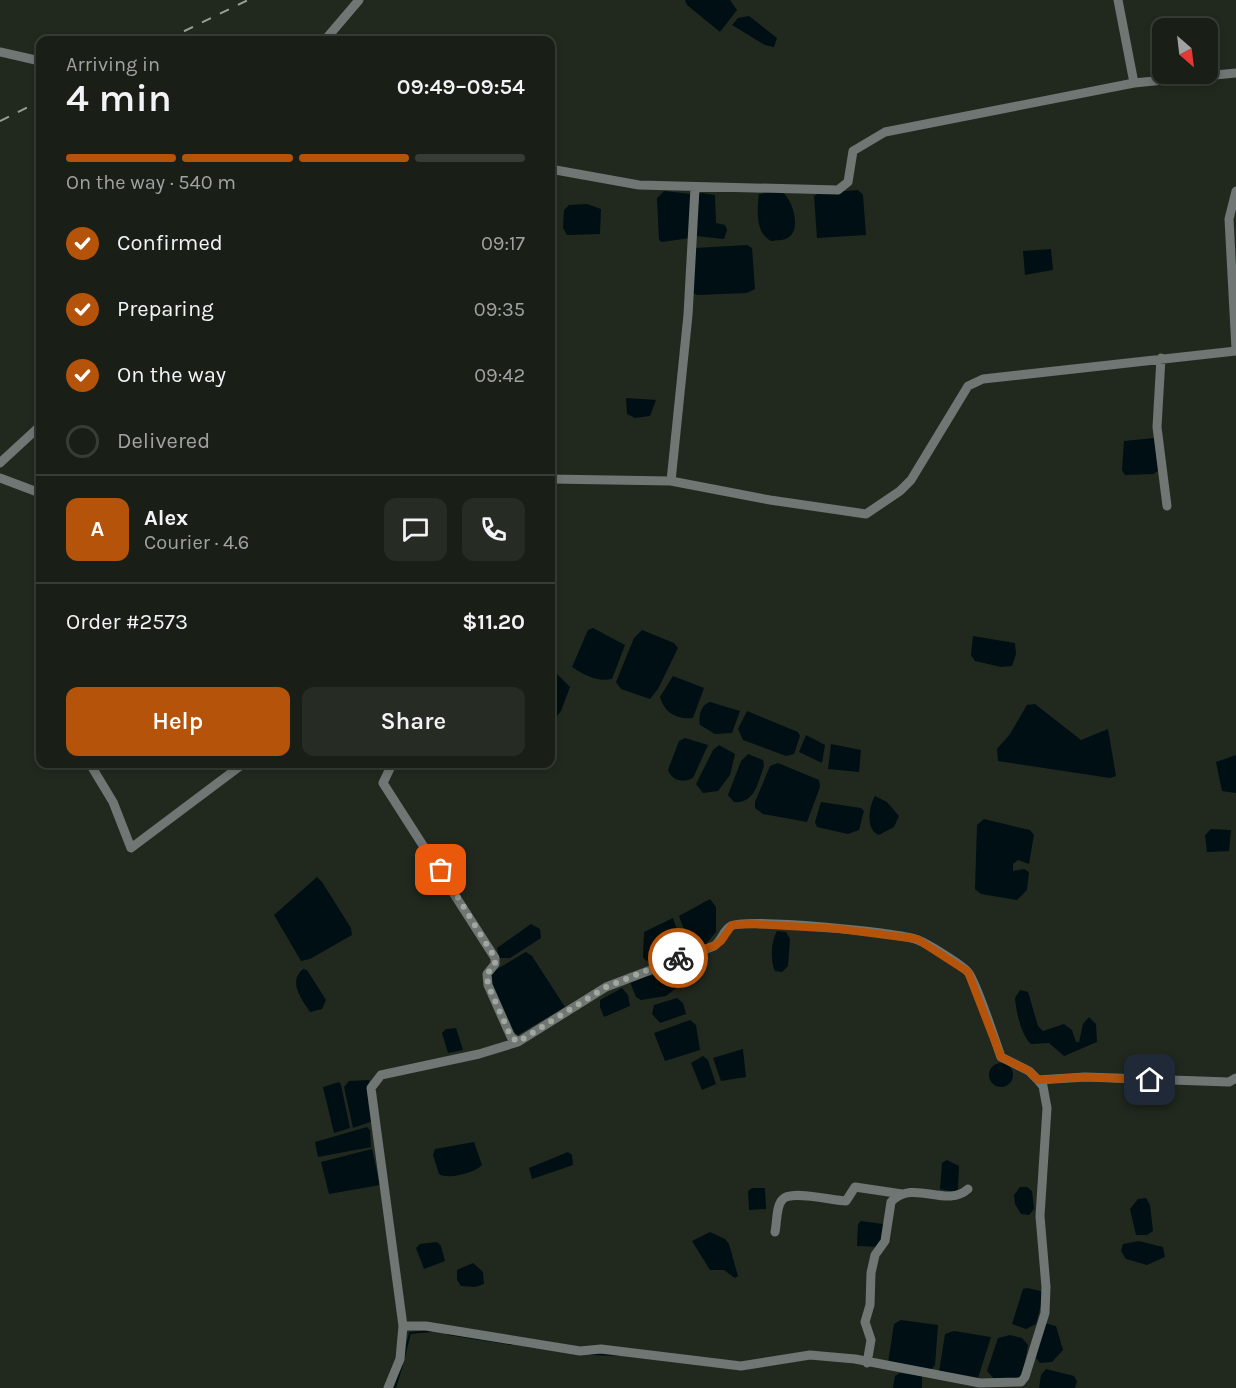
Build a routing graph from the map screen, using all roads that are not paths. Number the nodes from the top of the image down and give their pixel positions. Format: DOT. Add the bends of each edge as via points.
graph roads {
  1 [pos="359,0"];
  2 [pos="1118,0"];
  3 [pos="328,36"];
  4 [pos="0,52"];
  5 [pos="36,60"];
  6 [pos="1236,74"];
  7 [pos="1134,83"];
  8 [pos="555,170"];
  9 [pos="695,188"];
  10 [pos="1236,191"];
  11 [pos="1236,350"];
  12 [pos="1161,358"];
  13 [pos="36,430"];
  14 [pos="0,463"];
  15 [pos="0,478"];
  16 [pos="555,478"];
  17 [pos="670,481"];
  18 [pos="36,492"];
  19 [pos="1167,506"];
  20 [pos="92,768"];
  21 [pos="238,768"];
  22 [pos="390,768"];
  23 [pos="518,1042"];
  24 [pos="1236,1078"];
  25 [pos="1038,1080"];
  26 [pos="968,1189"];
  27 [pos="902,1194"];
  28 [pos="775,1232"];
  29 [pos="403,1326"];
  30 [pos="867,1362"];
  31 [pos="388,1388"];
  1 -- 3 [label="street"];
  2 -- 7 [label="street"];
  4 -- 5 [label="street"];
  6 -- 7 [label="street"];
  7 -- 9 [label="street" via="885,132 854,152 848,182 838,190"];
  8 -- 9 [label="street" via="639,185"];
  9 -- 17 [label="street" via="688,315"];
  10 -- 11 [label="street" via="1229,219"];
  11 -- 12 [label="street"];
  12 -- 17 [label="street" via="983,379 968,386 911,480 866,514"];
  12 -- 19 [label="street" via="1157,427"];
  13 -- 14 [label="street"];
  15 -- 18 [label="street"];
  16 -- 17 [label="street"];
  20 -- 21 [label="street" via="113,802 131,848"];
  22 -- 23 [label="street" via="383,783 495,958 487,974 488,985 511,1037"];
  23 -- 25 [label="street" via="606,987 714,946 732,925 840,929 917,939 968,972 1001,1057"];
  23 -- 29 [label="street" via="381,1076 371,1088"];
  24 -- 25 [label="street" via="1229,1082 1085,1077"];
  25 -- 30 [label="street" via="1047,1108 1040,1216 1045,1313 1025,1377 1016,1382 980,1383"];
  26 -- 27 [label="street" via="954,1195 912,1191"];
  27 -- 28 [label="street" via="855,1187 846,1200 787,1196 780,1202"];
  27 -- 30 [label="street" via="891,1202 885,1241 875,1255 871,1273 865,1322 871,1340"];
  29 -- 30 [label="street" via="426,1326 580,1351 601,1349 741,1366 810,1356"];
  29 -- 31 [label="street" via="400,1359"];
}
